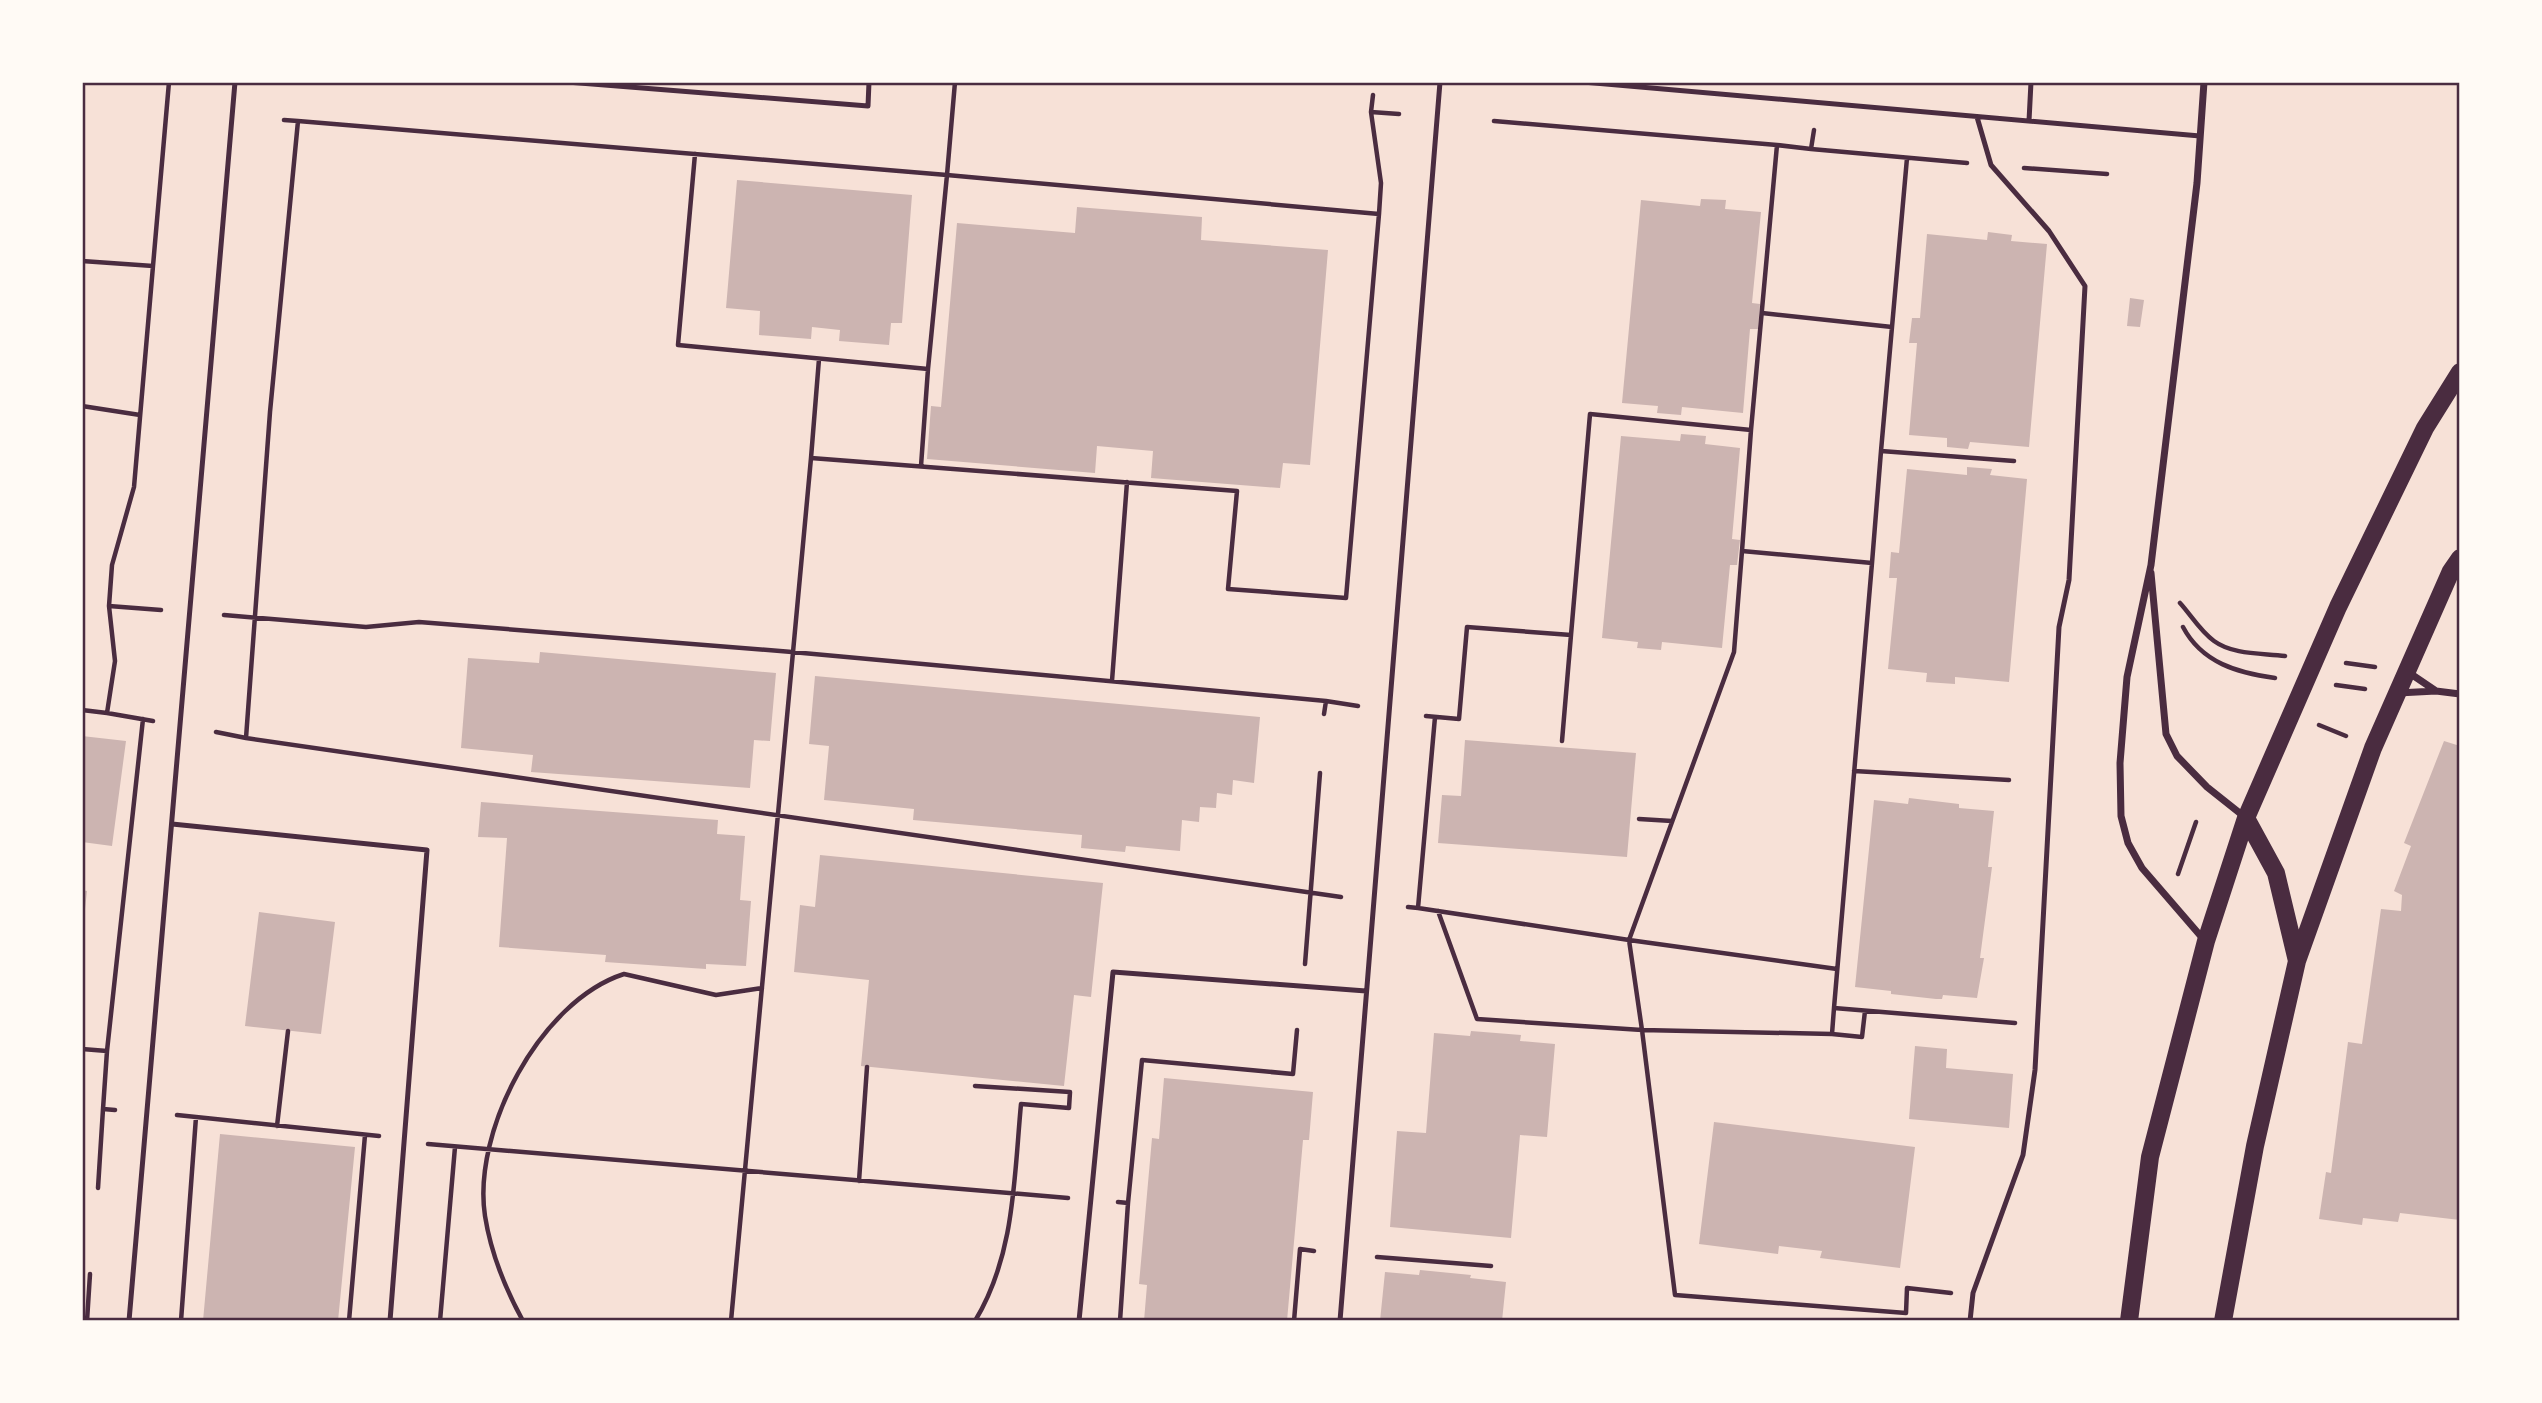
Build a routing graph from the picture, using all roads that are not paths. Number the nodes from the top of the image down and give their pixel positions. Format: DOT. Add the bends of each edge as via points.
graph roads {
  1 [pos="235,82"];
  2 [pos="567,82"];
  3 [pos="869,82"];
  4 [pos="1440,82"];
  5 [pos="1583,82"];
  6 [pos="2031,82"];
  7 [pos="2204,82"];
  8 [pos="1977,117"];
  9 [pos="2029,121"];
  10 [pos="2200,136"];
  11 [pos="2460,372"];
  12 [pos="2460,558"];
  13 [pos="2151,565"];
  14 [pos="2407,671"];
  15 [pos="2437,691"];
  16 [pos="2398,693"];
  17 [pos="2460,694"];
  18 [pos="2246,818"];
  19 [pos="172,824"];
  20 [pos="2206,941"];
  21 [pos="2297,961"];
  22 [pos="1366,991"];
  23 [pos="130,1321"];
  24 [pos="390,1321"];
  25 [pos="1079,1321"];
  26 [pos="1340,1321"];
  27 [pos="1970,1321"];
  28 [pos="2129,1321"];
  29 [pos="2222,1321"];
  1 -- 19 [label="lane"];
  2 -- 3 [label="lane" via="868,106"];
  4 -- 22 [label="lane"];
  5 -- 8 [label="lane"];
  6 -- 9 [label="lane"];
  7 -- 10 [label="street"];
  8 -- 9 [label="lane"];
  8 -- 27 [label="lane" via="1991,164 2049,231 2085,286 2069,580 2059,626 2035,1070 2023,1155 1973,1293"];
  9 -- 10 [label="lane"];
  10 -- 13 [label="street"];
  11 -- 18 [label="main road" via="2425,428 2338,607"];
  12 -- 14 [label="main road"];
  13 -- 18 [label="street" via="2166,734 2177,756"];
  13 -- 20 [label="street" via="2127,677 2121,816 2128,843 2142,868"];
  14 -- 15 [label="street"];
  14 -- 16 [label="main road"];
  15 -- 16 [label="street"];
  15 -- 17 [label="street"];
  16 -- 21 [label="main road" via="2373,748"];
  18 -- 20 [label="main road"];
  18 -- 21 [label="main road" via="2276,873"];
  19 -- 23 [label="lane"];
  19 -- 24 [label="lane" via="427,850"];
  20 -- 28 [label="main road" via="2150,1157"];
  21 -- 29 [label="main road"];
  22 -- 25 [label="lane" via="1113,972"];
  22 -- 26 [label="lane"];
}
